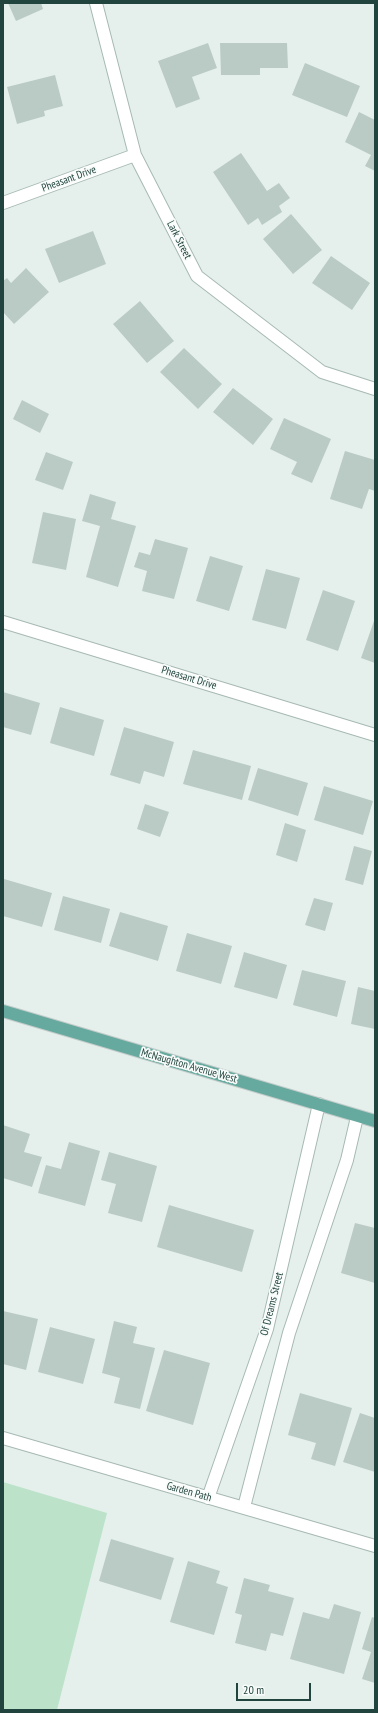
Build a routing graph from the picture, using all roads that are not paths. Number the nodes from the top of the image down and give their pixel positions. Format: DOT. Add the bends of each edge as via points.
graph roads {
  1 [pos="100,4"];
  2 [pos="135,156"];
  3 [pos="3,203"];
  4 [pos="375,389"];
  5 [pos="3,622"];
  6 [pos="375,735"];
  7 [pos="3,1011"];
  8 [pos="319,1104"];
  9 [pos="357,1117"];
  10 [pos="375,1121"];
  11 [pos="3,1438"];
  12 [pos="208,1498"];
  13 [pos="244,1507"];
  14 [pos="375,1546"];
  1 -- 2 [label="street, Lark Street"];
  2 -- 3 [label="street, Pheasant Drive"];
  2 -- 4 [label="street, Lark Street" via="197,276 322,372"];
  5 -- 6 [label="street, Pheasant Drive"];
  7 -- 8 [label="main road, McNaughton Avenue West"];
  8 -- 9 [label="main road, McNaughton Avenue West"];
  8 -- 12 [label="street, Of Dreams Street" via="267,1329"];
  9 -- 10 [label="main road, McNaughton Avenue West"];
  9 -- 13 [label="street" via="346,1160 289,1333"];
  11 -- 12 [label="street, Garden Path"];
  12 -- 13 [label="street, Garden Path"];
  13 -- 14 [label="street, Garden Path"];
}
